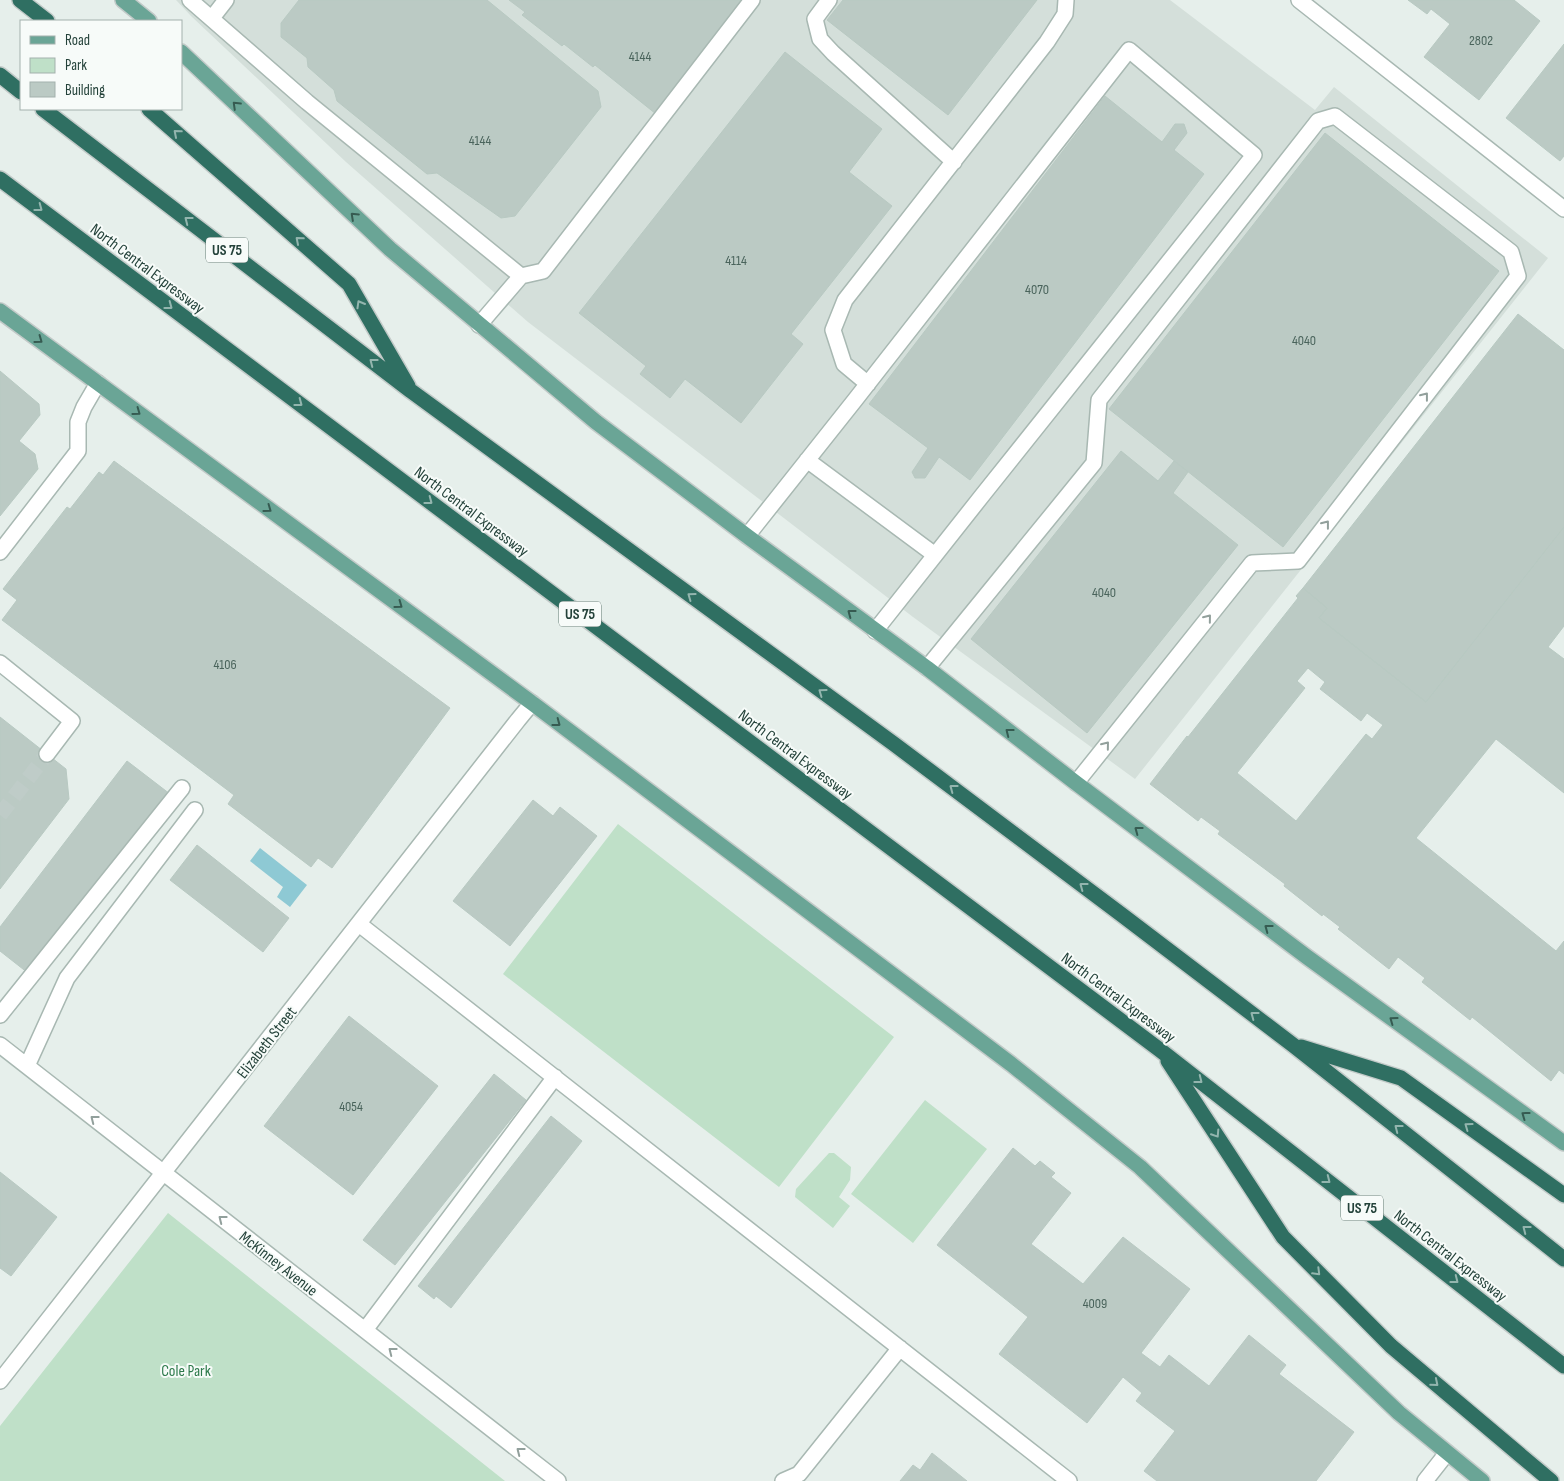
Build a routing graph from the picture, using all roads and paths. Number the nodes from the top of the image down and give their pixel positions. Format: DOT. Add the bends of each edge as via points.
graph roads {
  1 [pos="20,0"];
  2 [pos="123,0"];
  3 [pos="190,0"];
  4 [pos="226,0"];
  5 [pos="752,0"];
  6 [pos="829,0"];
  7 [pos="1066,0"];
  8 [pos="1299,0"];
  9 [pos="212,18"];
  10 [pos="46,20"];
  11 [pos="148,20"];
  12 [pos="182,53"];
  13 [pos="0,75"];
  14 [pos="20,91"];
  15 [pos="45,110"];
  16 [pos="150,110"];
  17 [pos="954,162"];
  18 [pos="0,179"];
  19 [pos="1564,209"];
  20 [pos="521,276"];
  21 [pos="0,311"];
  22 [pos="479,325"];
  23 [pos="98,383"];
  24 [pos="868,384"];
  25 [pos="411,391"];
  26 [pos="807,460"];
  27 [pos="747,536"];
  28 [pos="0,552"];
  29 [pos="935,555"];
  30 [pos="875,632"];
  31 [pos="0,663"];
  32 [pos="927,668"];
  33 [pos="532,704"];
  34 [pos="47,754"];
  35 [pos="1076,783"];
  36 [pos="182,788"];
  37 [pos="195,810"];
  38 [pos="359,924"];
  39 [pos="0,1015"];
  40 [pos="0,1045"];
  41 [pos="1293,1045"];
  42 [pos="1160,1050"];
  43 [pos="27,1066"];
  44 [pos="555,1077"];
  45 [pos="1564,1144"];
  46 [pos="164,1173"];
  47 [pos="1564,1195"];
  48 [pos="1564,1260"];
  49 [pos="364,1330"];
  50 [pos="900,1348"];
  51 [pos="1564,1366"];
  52 [pos="0,1381"];
  53 [pos="1447,1453"];
  54 [pos="558,1481"];
  55 [pos="783,1481"];
  56 [pos="1069,1481"];
  57 [pos="1425,1481"];
  58 [pos="1482,1481"];
  59 [pos="1551,1481"];
  1 -- 10 [label="highway"];
  2 -- 11 [label="main road"];
  3 -- 9 [label="street"];
  4 -- 9 [label="street"];
  5 -- 20 [label="street" via="543,271"];
  6 -- 17 [label="street" via="815,19 820,39"];
  7 -- 17 [label="street" via="1065,14 1047,42"];
  8 -- 19 [label="street"];
  9 -- 20 [label="street" via="307,102"];
  22 -- 12 [label="main road, one-way" via="390,249"];
  13 -- 14 [label="highway"];
  25 -- 15 [label="highway, US 75, one-way"];
  25 -- 16 [label="highway, one-way" via="349,284"];
  17 -- 24 [label="street" via="845,300 833,330 844,364"];
  18 -- 42 [label="highway, North Central Expressway / US 75, one-way"];
  20 -- 22 [label="street"];
  21 -- 23 [label="main road, one-way"];
  22 -- 27 [label="main road" via="596,422"];
  23 -- 28 [label="street" via="78,422 78,451"];
  23 -- 33 [label="main road, one-way"];
  24 -- 26 [label="street"];
  24 -- 29 [label="street" via="1129,50 1254,155"];
  41 -- 25 [label="highway, US 75, one-way" via="894,744"];
  26 -- 27 [label="street"];
  26 -- 29 [label="street"];
  30 -- 27 [label="main road, one-way"];
  29 -- 30 [label="street"];
  30 -- 32 [label="main road"];
  31 -- 34 [label="street" via="72,721"];
  35 -- 32 [label="main road, one-way"];
  35 -- 32 [label="street, one-way" via="1252,563 1298,561 1518,276 1511,252 1334,116 1318,121 1099,400 1094,463"];
  33 -- 38 [label="street, Elizabeth Street"];
  33 -- 53 [label="main road, one-way" via="1011,1064 1140,1166 1399,1413"];
  45 -- 35 [label="main road, one-way" via="1307,957"];
  36 -- 39 [label="street"];
  37 -- 43 [label="street" via="67,978"];
  38 -- 44 [label="street"];
  38 -- 46 [label="street, Elizabeth Street"];
  40 -- 43 [label="street, McKinney Avenue"];
  47 -- 41 [label="highway, one-way" via="1401,1078"];
  48 -- 41 [label="highway, US 75, one-way"];
  42 -- 51 [label="highway, North Central Expressway / US 75, one-way"];
  42 -- 59 [label="highway, one-way" via="1283,1237 1391,1346"];
  46 -- 43 [label="street, McKinney Avenue, one-way"];
  44 -- 49 [label="street"];
  44 -- 50 [label="street"];
  49 -- 46 [label="street, McKinney Avenue, one-way"];
  46 -- 52 [label="street, Elizabeth Street"];
  54 -- 49 [label="street, McKinney Avenue, one-way"];
  50 -- 55 [label="street" via="799,1474"];
  50 -- 56 [label="street"];
  53 -- 57 [label="street"];
  53 -- 58 [label="main road"];
}
